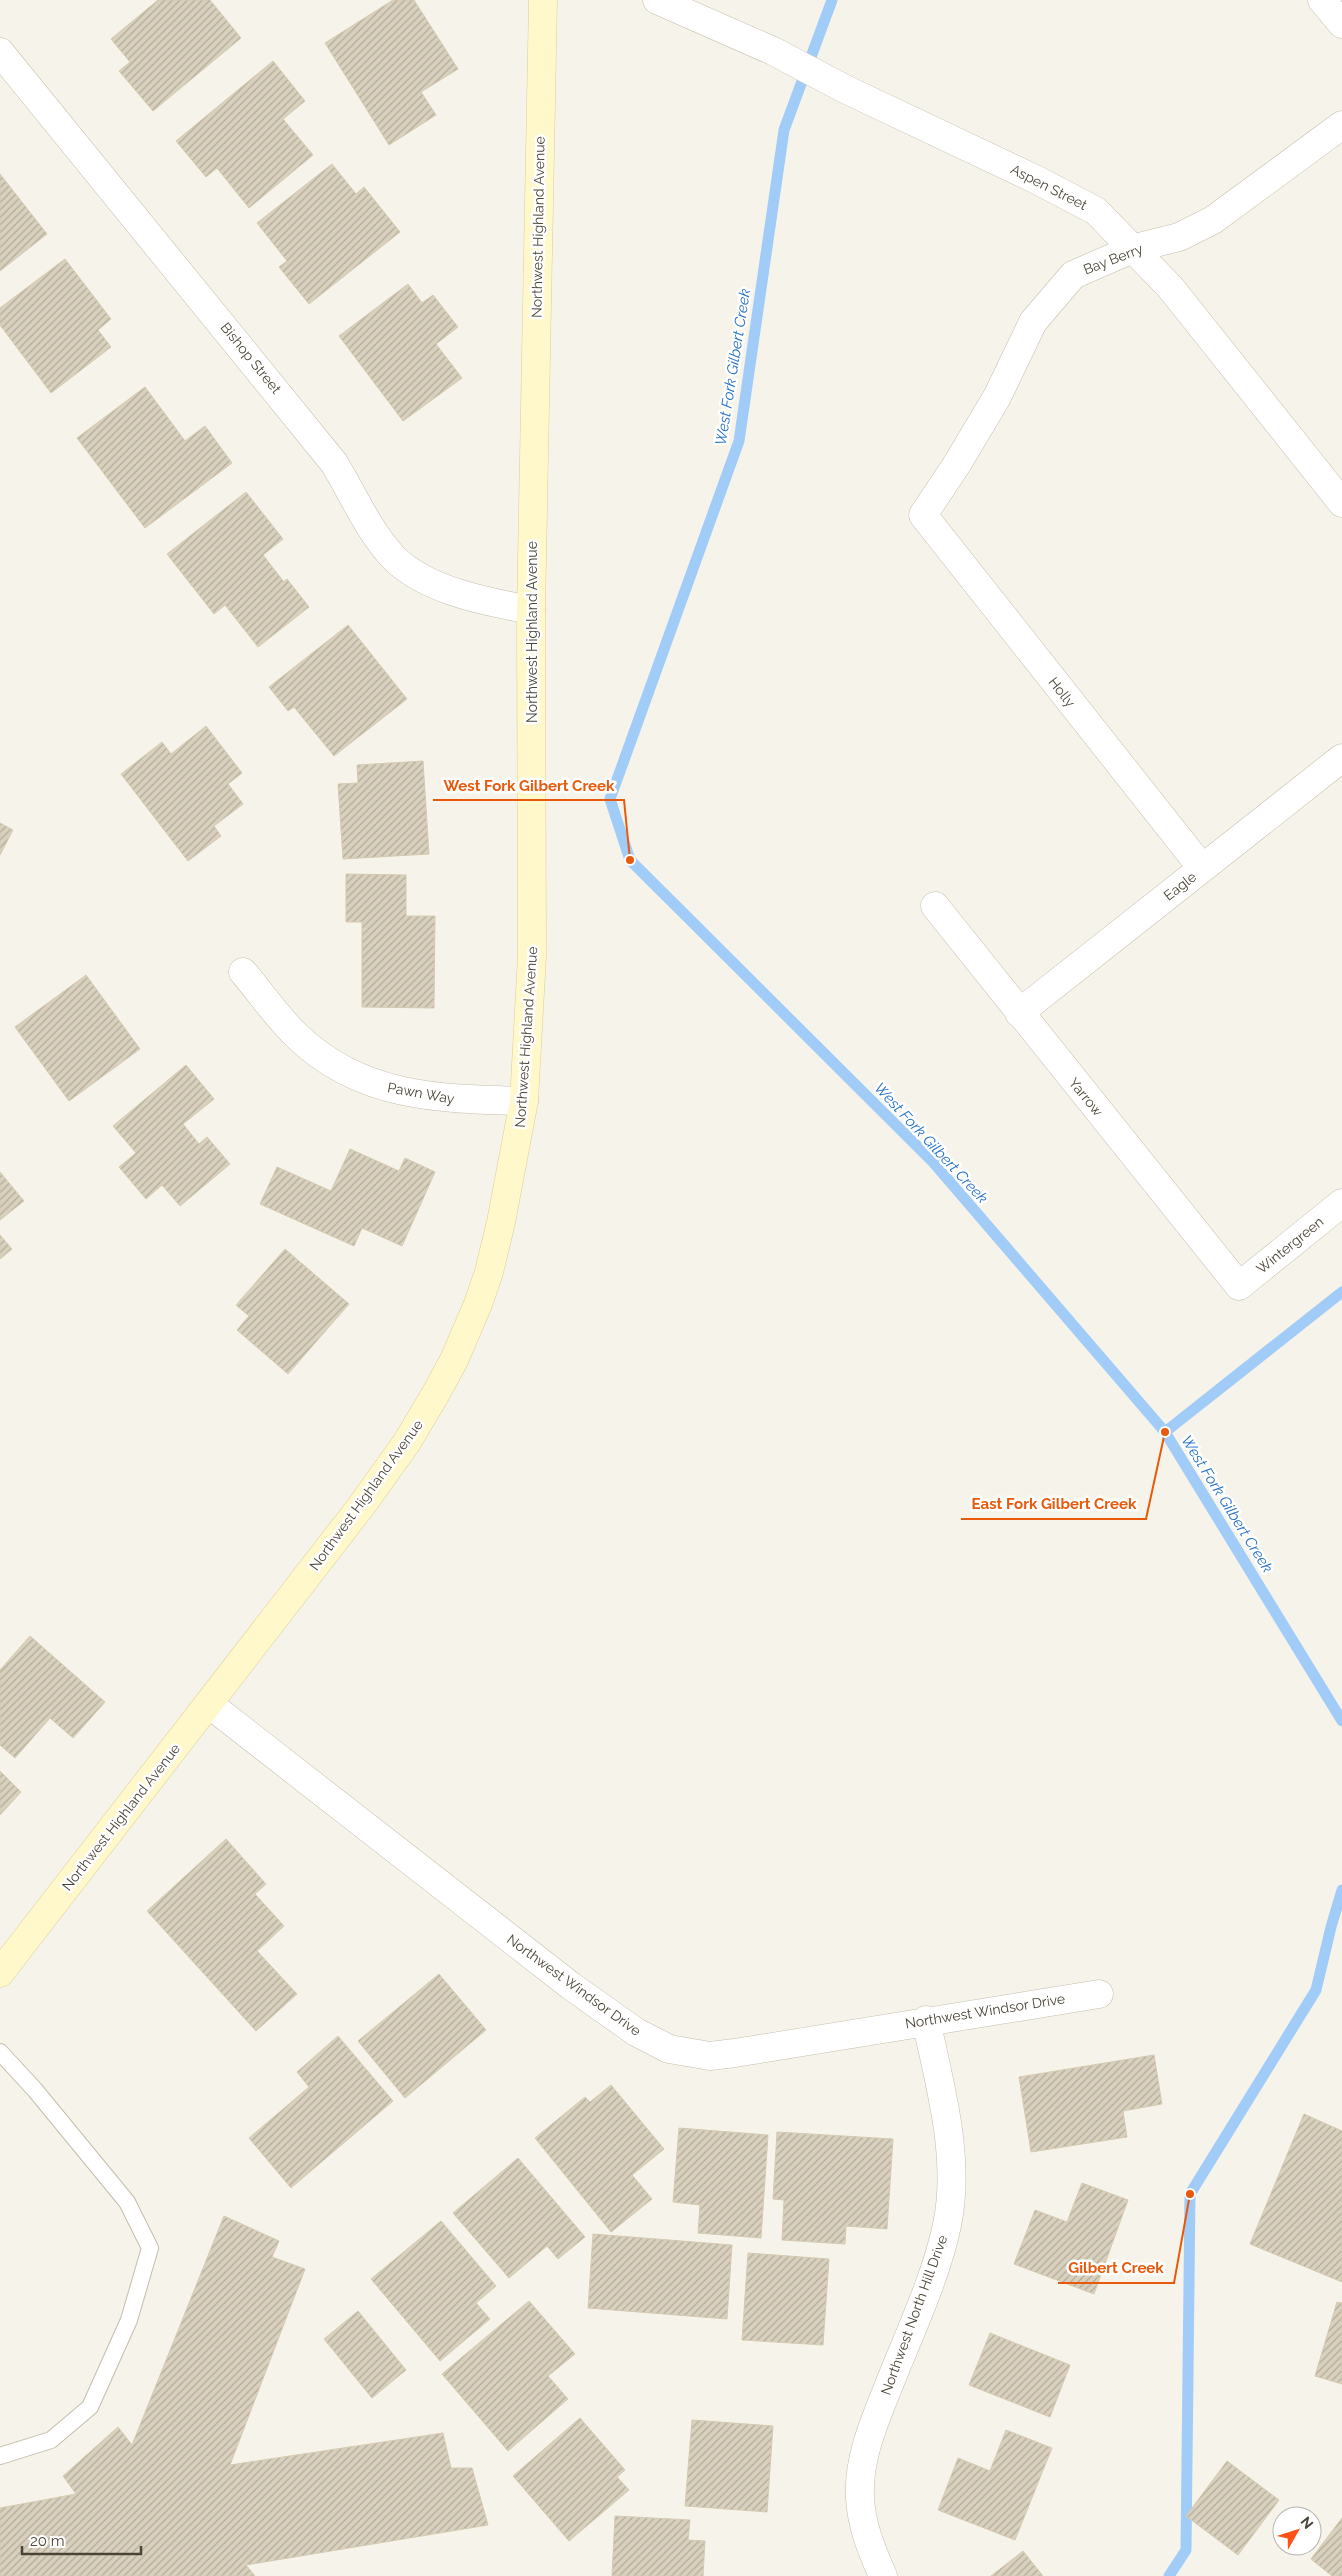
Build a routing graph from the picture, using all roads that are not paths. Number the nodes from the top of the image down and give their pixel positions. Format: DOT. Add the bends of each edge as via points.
graph roads {
  1 [pos="542,0"];
  2 [pos="657,0"];
  3 [pos="1322,0"];
  4 [pos="1342,24"];
  5 [pos="0,52"];
  6 [pos="1342,125"];
  7 [pos="1134,248"];
  8 [pos="1342,503"];
  9 [pos="923,515"];
  10 [pos="532,610"];
  11 [pos="1340,765"];
  12 [pos="1202,868"];
  13 [pos="935,906"];
  14 [pos="243,972"];
  15 [pos="1019,1013"];
  16 [pos="524,1101"];
  17 [pos="1342,1203"];
  18 [pos="1239,1286"];
  19 [pos="208,1704"];
  20 [pos="0,1973"];
  21 [pos="1099,1994"];
  22 [pos="926,2020"];
  23 [pos="0,2052"];
  24 [pos="0,2456"];
  25 [pos="883,2576"];
  1 -- 10 [label="main road, Northwest Highland Avenue"];
  2 -- 7 [label="street, Aspen Street" via="773,51 845,89 1037,180 1096,211"];
  3 -- 4 [label="street"];
  5 -- 10 [label="street, Bishop Street" via="334,463 375,534 395,559 425,579 473,600"];
  6 -- 7 [label="street, Bay Berry" via="1213,220 1179,238"];
  7 -- 8 [label="street, Aspen Street" via="1170,287"];
  7 -- 9 [label="street, Bay Berry" via="1072,275 1056,292 1033,322 997,397 958,464"];
  9 -- 12 [label="street, Holly"];
  10 -- 16 [label="main road, Northwest Highland Avenue" via="532,956"];
  11 -- 12 [label="street, Eagle"];
  12 -- 15 [label="street, Eagle"];
  13 -- 15 [label="street, Yarrow"];
  14 -- 16 [label="street, Pawn Way" via="296,1036 327,1061 355,1076 391,1090 461,1099"];
  15 -- 18 [label="street, Yarrow"];
  16 -- 19 [label="main road, Northwest Highland Avenue" via="489,1272 444,1377 407,1442 368,1497"];
  17 -- 18 [label="street, Wintergreen"];
  19 -- 20 [label="main road, Northwest Highland Avenue"];
  19 -- 22 [label="street, Northwest Windsor Drive" via="571,1986 636,2032 669,2049 710,2056"];
  21 -- 22 [label="street, Northwest Windsor Drive"];
  22 -- 25 [label="street, Northwest North Hill Drive" via="949,2128 952,2186 947,2225 930,2277 866,2444 860,2496 868,2542"];
  23 -- 24 [label="lane" via="127,2202 150,2248 129,2320 90,2407 51,2440"];
}
